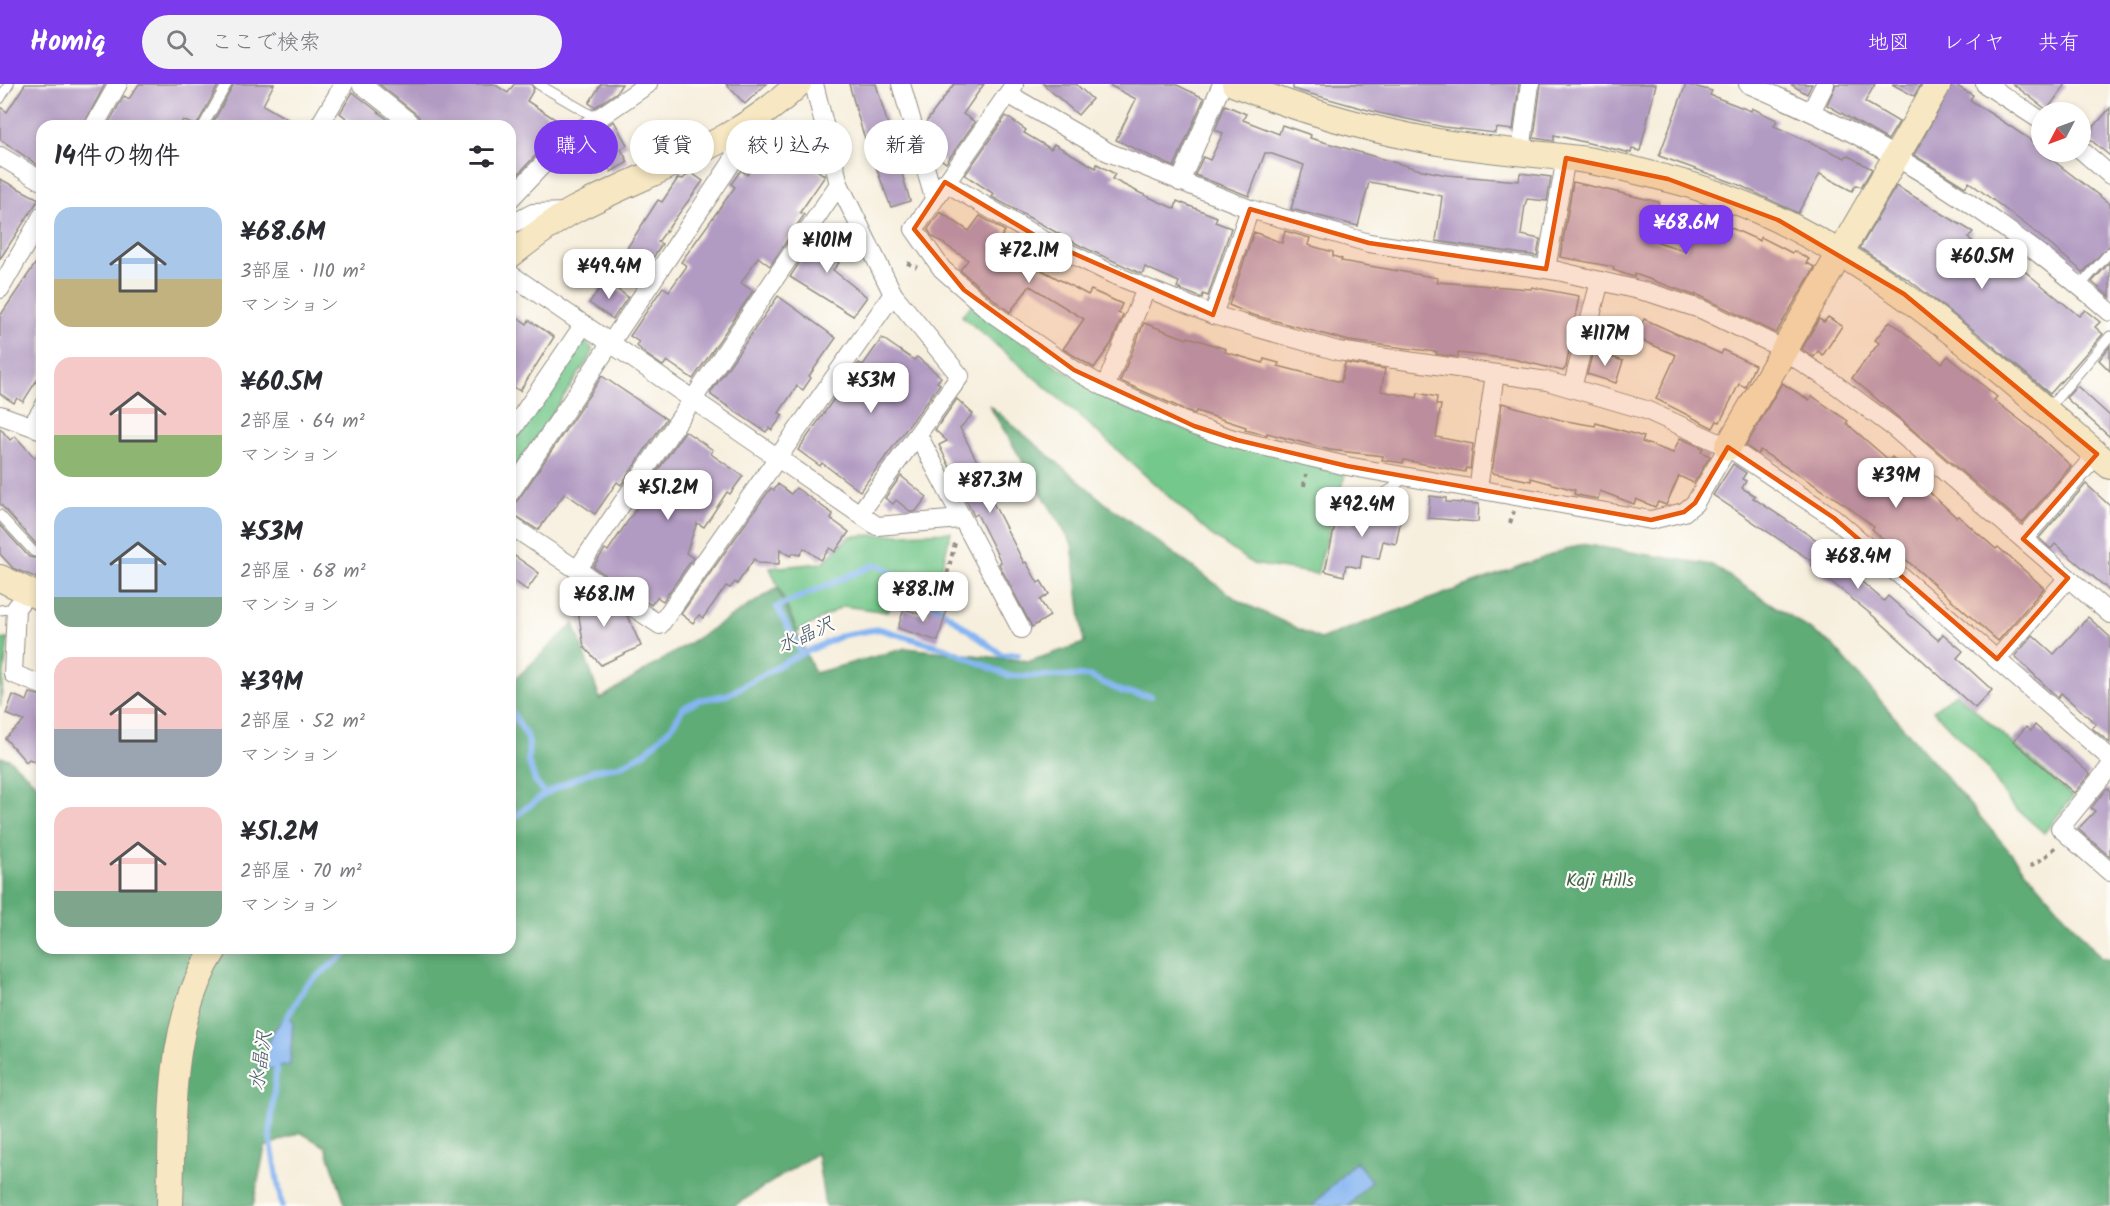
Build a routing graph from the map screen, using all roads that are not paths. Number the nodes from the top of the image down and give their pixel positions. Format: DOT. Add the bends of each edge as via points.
graph roads {
  1 [pos="9,84"];
  2 [pos="118,84"];
  3 [pos="227,84"];
  4 [pos="344,84"];
  5 [pos="361,84"];
  6 [pos="648,84"];
  7 [pos="798,84"];
  8 [pos="814,84"];
  9 [pos="901,84"];
  10 [pos="1222,84"];
  11 [pos="1235,84"];
  12 [pos="1530,84"];
  13 [pos="1748,84"];
  14 [pos="1825,84"];
  15 [pos="1938,84"];
  16 [pos="1985,84"];
  17 [pos="543,85"];
  18 [pos="1011,89"];
  19 [pos="0,99"];
  20 [pos="1812,110"];
  21 [pos="2031,114"];
  22 [pos="598,119"];
  23 [pos="97,120"];
  24 [pos="206,120"];
  25 [pos="323,120"];
  26 [pos="407,120"];
  27 [pos="751,120"];
  28 [pos="726,135"];
  29 [pos="1521,152"];
  30 [pos="0,156"];
  31 [pos="1897,156"];
  32 [pos="1566,158"];
  33 [pos="2091,159"];
  34 [pos="726,171"];
  35 [pos="2110,175"];
  36 [pos="36,177"];
  37 [pos="1180,182"];
  38 [pos="838,184"];
  39 [pos="940,190"];
  40 [pos="516,193"];
  41 [pos="1250,209"];
  42 [pos="572,212"];
  43 [pos="516,222"];
  44 [pos="36,226"];
  45 [pos="516,251"];
  46 [pos="2110,252"];
  47 [pos="1840,255"];
  48 [pos="1546,269"];
  49 [pos="516,278"];
  50 [pos="1600,280"];
  51 [pos="2080,286"];
  52 [pos="0,289"];
  53 [pos="1146,289"];
  54 [pos="893,294"];
  55 [pos="2110,312"];
  56 [pos="1213,315"];
  57 [pos="584,324"];
  58 [pos="2110,336"];
  59 [pos="610,342"];
  60 [pos="1785,351"];
  61 [pos="1495,374"];
  62 [pos="1105,387"];
  63 [pos="1572,388"];
  64 [pos="694,399"];
  65 [pos="2047,411"];
  66 [pos="0,415"];
  67 [pos="516,425"];
  68 [pos="35,428"];
  69 [pos="918,435"];
  70 [pos="1728,447"];
  71 [pos="778,456"];
  72 [pos="2103,460"];
  73 [pos="1406,476"];
  74 [pos="516,484"];
  75 [pos="1478,489"];
  76 [pos="1337,498"];
  77 [pos="860,513"];
  78 [pos="0,515"];
  79 [pos="961,519"];
  80 [pos="516,529"];
  81 [pos="2023,539"];
  82 [pos="36,552"];
  83 [pos="577,570"];
  84 [pos="0,578"];
  85 [pos="2068,578"];
  86 [pos="21,602"];
  87 [pos="2110,614"];
  88 [pos="1021,629"];
  89 [pos="1997,659"];
  90 [pos="36,683"];
  91 [pos="2110,758"];
  92 [pos="2110,766"];
  93 [pos="2110,872"];
  94 [pos="212,954"];
  95 [pos="170,1206"];
  1 -- 19 [label="lane"];
  2 -- 23 [label="street"];
  3 -- 24 [label="lane"];
  4 -- 25 [label="street"];
  5 -- 26 [label="street"];
  6 -- 22 [label="street"];
  7 -- 27 [label="street"];
  8 -- 38 [label="street"];
  9 -- 39 [label="street"];
  10 -- 37 [label="street"];
  11 -- 29 [label="street" via="1388,133"];
  12 -- 29 [label="street"];
  13 -- 20 [label="street"];
  14 -- 20 [label="street"];
  15 -- 31 [label="street"];
  16 -- 21 [label="street"];
  17 -- 22 [label="lane"];
  18 -- 37 [label="street" via="1108,152"];
  18 -- 39 [label="street"];
  20 -- 31 [label="street"];
  22 -- 40 [label="street" via="565,141"];
  28 -- 42 [label="street"];
  29 -- 32 [label="street"];
  30 -- 36 [label="street"];
  31 -- 47 [label="street"];
  31 -- 51 [label="street" via="2010,231"];
  32 -- 47 [label="street" via="1668,179 1723,198 1778,220"];
  32 -- 48 [label="street"];
  33 -- 35 [label="street"];
  34 -- 59 [label="street"];
  37 -- 41 [label="street"];
  38 -- 54 [label="street"];
  38 -- 64 [label="street"];
  39 -- 53 [label="street"];
  39 -- 62 [label="street" via="914,229 942,268 992,313"];
  41 -- 48 [label="street" via="1368,243"];
  41 -- 56 [label="street"];
  42 -- 43 [label="street" via="533,213"];
  42 -- 45 [label="street"];
  44 -- 52 [label="street"];
  46 -- 51 [label="lane"];
  47 -- 60 [label="street"];
  47 -- 65 [label="street" via="1904,294"];
  48 -- 50 [label="street"];
  49 -- 57 [label="street"];
  50 -- 60 [label="street" via="1703,310"];
  50 -- 63 [label="street"];
  51 -- 55 [label="street"];
  53 -- 56 [label="street"];
  53 -- 62 [label="street"];
  54 -- 69 [label="street" via="960,376"];
  54 -- 71 [label="street"];
  56 -- 61 [label="street" via="1338,351"];
  57 -- 59 [label="street"];
  57 -- 67 [label="street"];
  58 -- 65 [label="lane"];
  59 -- 64 [label="street"];
  59 -- 74 [label="street"];
  60 -- 70 [label="street"];
  60 -- 81 [label="street" via="1893,427"];
  61 -- 63 [label="street"];
  61 -- 75 [label="street"];
  62 -- 73 [label="street" via="1194,426 1238,440 1307,458"];
  63 -- 70 [label="street" via="1646,410"];
  64 -- 71 [label="street"];
  64 -- 83 [label="street"];
  65 -- 72 [label="street"];
  66 -- 68 [label="street"];
  69 -- 77 [label="street"];
  69 -- 79 [label="street"];
  70 -- 75 [label="street" via="1695,503 1684,512 1651,520"];
  70 -- 89 [label="street" via="1834,518"];
  71 -- 77 [label="street"];
  71 -- 83 [label="street" via="660,626"];
  72 -- 81 [label="street"];
  73 -- 75 [label="street"];
  73 -- 76 [label="lane" via="1384,495"];
  77 -- 79 [label="street" via="877,525"];
  78 -- 82 [label="lane"];
  79 -- 88 [label="street"];
  80 -- 83 [label="street"];
  81 -- 85 [label="street"];
  84 -- 86 [label="street"];
  85 -- 87 [label="street"];
  85 -- 89 [label="street"];
  86 -- 90 [label="street" via="13,674"];
  89 -- 91 [label="street"];
  92 -- 93 [label="street" via="2061,828"];
  94 -- 95 [label="street" via="187,1010 180,1044"];
}
